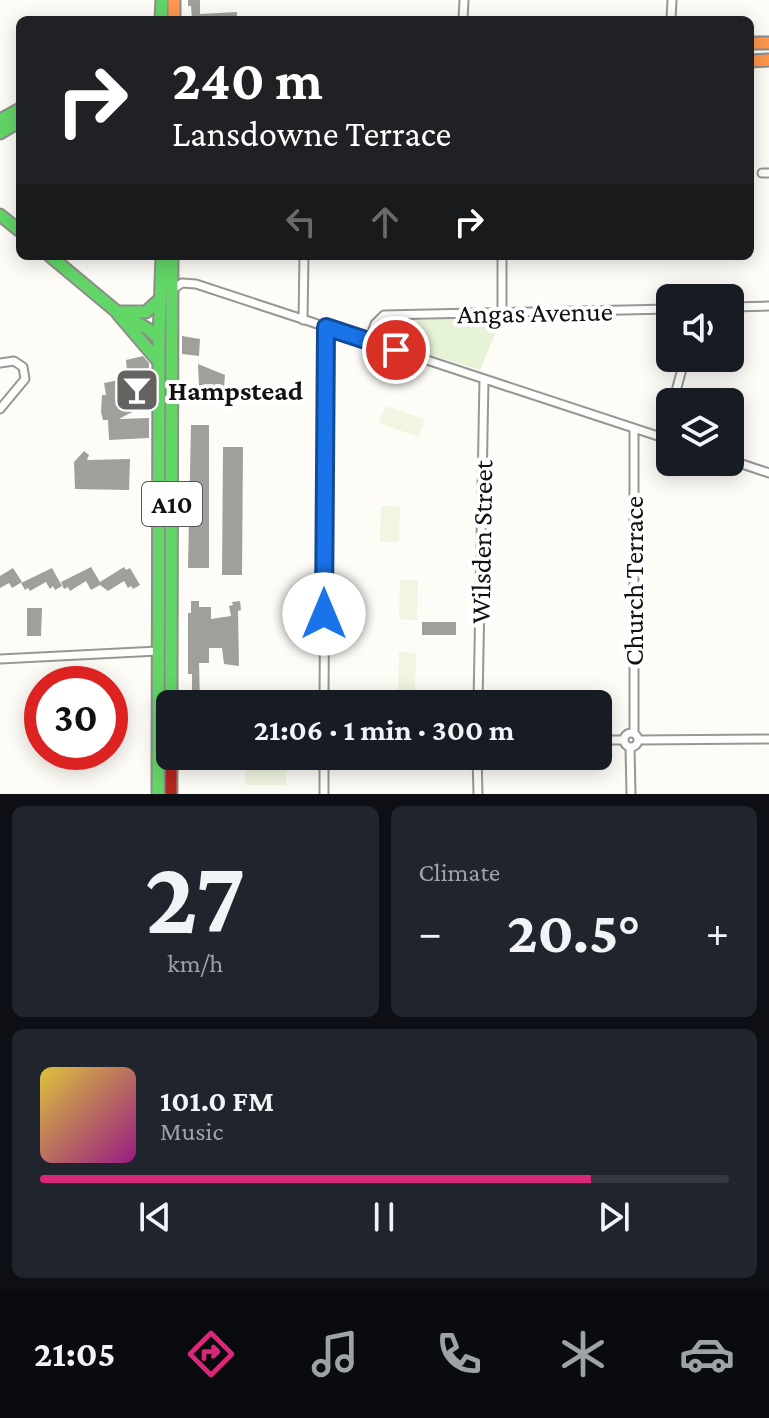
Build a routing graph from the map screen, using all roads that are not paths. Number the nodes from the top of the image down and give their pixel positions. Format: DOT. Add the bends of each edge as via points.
graph roads {
  1 [pos="0,215"];
  2 [pos="16,228"];
  3 [pos="55,260"];
  4 [pos="162,260"];
  5 [pos="172,260"];
  6 [pos="304,260"];
  7 [pos="502,260"];
  8 [pos="173,289"];
  9 [pos="160,299"];
  10 [pos="769,306"];
  11 [pos="744,307"];
  12 [pos="656,309"];
  13 [pos="118,312"];
  14 [pos="502,313"];
  15 [pos="303,320"];
  16 [pos="326,327"];
  17 [pos="159,339"];
  18 [pos="369,341"];
  19 [pos="172,358"];
  20 [pos="160,362"];
  21 [pos="0,363"];
  22 [pos="484,379"];
  23 [pos="0,409"];
  24 [pos="634,429"];
  25 [pos="656,436"];
  26 [pos="744,465"];
  27 [pos="769,473"];
  28 [pos="158,651"];
  29 [pos="0,659"];
  30 [pos="161,690"];
  31 [pos="171,690"];
  32 [pos="324,690"];
  33 [pos="478,690"];
  34 [pos="636,737"];
  35 [pos="769,739"];
  36 [pos="612,742"];
  37 [pos="627,744"];
  38 [pos="160,770"];
  39 [pos="171,770"];
  40 [pos="324,770"];
  41 [pos="477,770"];
  42 [pos="158,794"];
  43 [pos="171,794"];
  44 [pos="324,794"];
  45 [pos="478,794"];
  46 [pos="631,794"];
  1 -- 2 [label="main road"];
  3 -- 13 [label="main road"];
  4 -- 9 [label="main road, A10"];
  5 -- 8 [label="main road, A10"];
  6 -- 15 [label="street"];
  7 -- 14 [label="street"];
  8 -- 15 [label="street" via="189,283"];
  8 -- 19 [label="main road, A10"];
  9 -- 13 [label="main road" via="146,312"];
  9 -- 17 [label="main road, A10"];
  10 -- 11 [label="street"];
  12 -- 14 [label="street, Angas Avenue"];
  13 -- 17 [label="main road"];
  13 -- 20 [label="main road"];
  14 -- 18 [label="street, Angas Avenue" via="384,315"];
  15 -- 16 [label="street"];
  16 -- 18 [label="street"];
  16 -- 32 [label="street"];
  17 -- 19 [label="main road"];
  17 -- 20 [label="main road, A10"];
  18 -- 22 [label="street"];
  19 -- 31 [label="main road, A10"];
  20 -- 28 [label="main road, A10"];
  21 -- 23 [label="street" via="14,361 23,367 25,379"];
  22 -- 24 [label="street"];
  22 -- 33 [label="street, Wilsden Street"];
  24 -- 25 [label="street"];
  24 -- 34 [label="street, Church Terrace"];
  26 -- 27 [label="street"];
  28 -- 29 [label="street"];
  28 -- 30 [label="main road, A10"];
  34 -- 35 [label="street"];
  34 -- 37 [label="street" via="636,745"];
  34 -- 37 [label="street" via="628,734"];
  36 -- 37 [label="street"];
  37 -- 46 [label="street"];
  38 -- 42 [label="main road, A10"];
  39 -- 43 [label="main road"];
  40 -- 44 [label="street"];
  41 -- 45 [label="street"];
}
